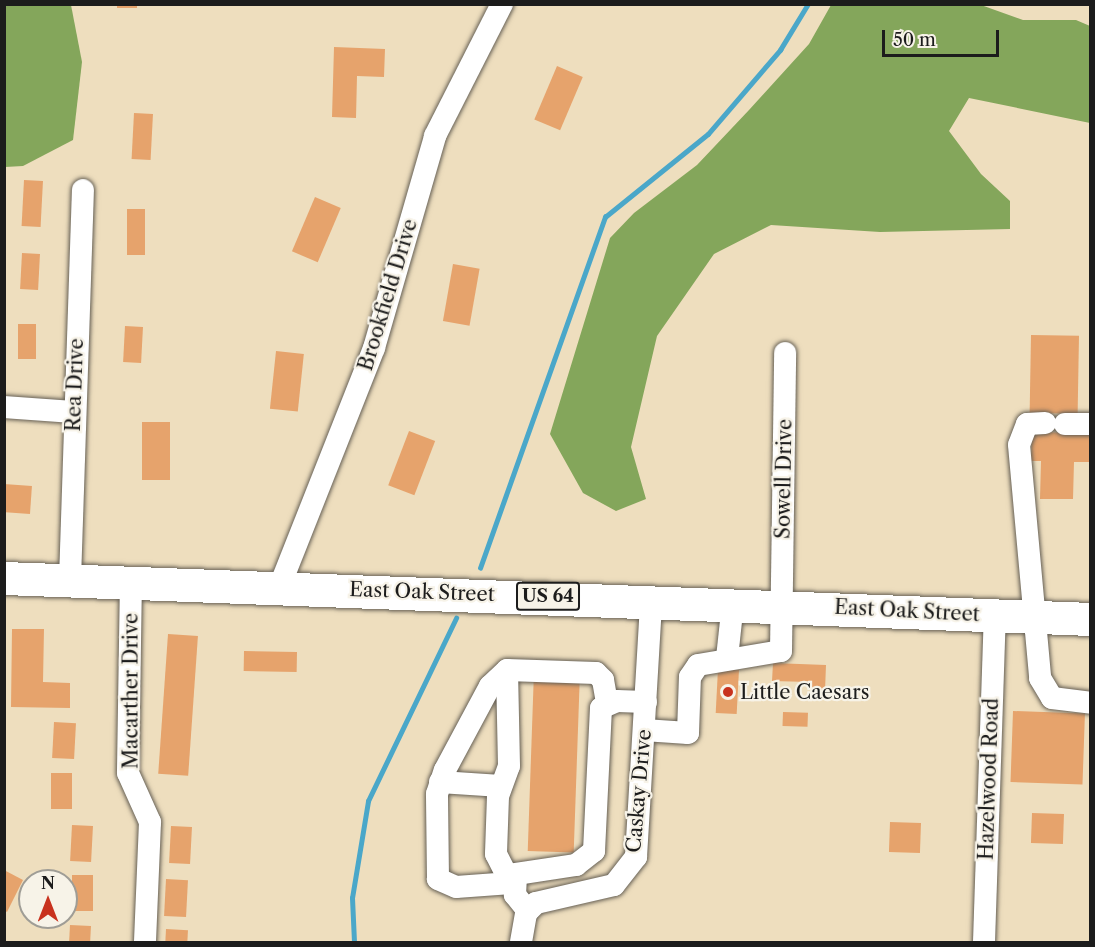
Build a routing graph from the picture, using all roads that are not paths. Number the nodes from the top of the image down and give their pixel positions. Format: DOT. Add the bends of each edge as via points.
graph roads {
  1 [pos="502,4"];
  2 [pos="83,190"];
  3 [pos="785,353"];
  4 [pos="4,407"];
  5 [pos="73,412"];
  6 [pos="1090,424"];
  7 [pos="4,578"];
  8 [pos="132,579"];
  9 [pos="70,580"];
  10 [pos="279,588"];
  11 [pos="651,601"];
  12 [pos="733,603"];
  13 [pos="782,604"];
  14 [pos="995,615"];
  15 [pos="1032,616"];
  16 [pos="1090,619"];
  17 [pos="728,658"];
  18 [pos="507,670"];
  19 [pos="646,702"];
  20 [pos="607,703"];
  21 [pos="1090,703"];
  22 [pos="644,730"];
  23 [pos="440,782"];
  24 [pos="501,786"];
  25 [pos="512,883"];
  26 [pos="528,910"];
  27 [pos="145,942"];
  28 [pos="521,942"];
  29 [pos="984,942"];
  1 -- 10 [label="street, Brookfield Drive" via="435,136 374,348"];
  2 -- 5 [label="street, Rea Drive"];
  3 -- 13 [label="street, Sowell Drive"];
  4 -- 5 [label="street"];
  5 -- 9 [label="street, Rea Drive"];
  6 -- 15 [label="street" via="1027,423 1019,445"];
  7 -- 9 [label="highway, East Oak Street / US 64"];
  8 -- 9 [label="highway, East Oak Street / US 64"];
  8 -- 10 [label="highway, East Oak Street / US 64"];
  8 -- 27 [label="street, Macarther Drive" via="128,772 150,822"];
  10 -- 11 [label="highway, East Oak Street / US 64"];
  11 -- 12 [label="highway, East Oak Street / US 64"];
  11 -- 19 [label="street, Caskay Drive"];
  12 -- 13 [label="highway, East Oak Street / US 64"];
  12 -- 17 [label="street"];
  13 -- 14 [label="highway, East Oak Street / US 64"];
  13 -- 17 [label="street, Sowell Drive" via="781,651"];
  14 -- 15 [label="highway, East Oak Street / US 64"];
  14 -- 29 [label="street, Hazelwood Road"];
  15 -- 16 [label="highway, East Oak Street / US 64"];
  15 -- 21 [label="street" via="1040,678 1052,698"];
  17 -- 22 [label="street" via="698,665 690,677 688,733"];
  18 -- 20 [label="street" via="596,673 603,680"];
  18 -- 23 [label="street" via="490,686"];
  18 -- 24 [label="street" via="509,766"];
  19 -- 20 [label="street"];
  19 -- 22 [label="street, Caskay Drive"];
  20 -- 25 [label="street" via="599,716 594,851 576,865 524,871"];
  22 -- 26 [label="street, Caskay Drive" via="636,857 626,874 614,885 536,903"];
  23 -- 24 [label="street"];
  23 -- 25 [label="street" via="438,879 456,887"];
  24 -- 25 [label="street" via="496,854"];
  25 -- 26 [label="street"];
  26 -- 28 [label="street"];
}
